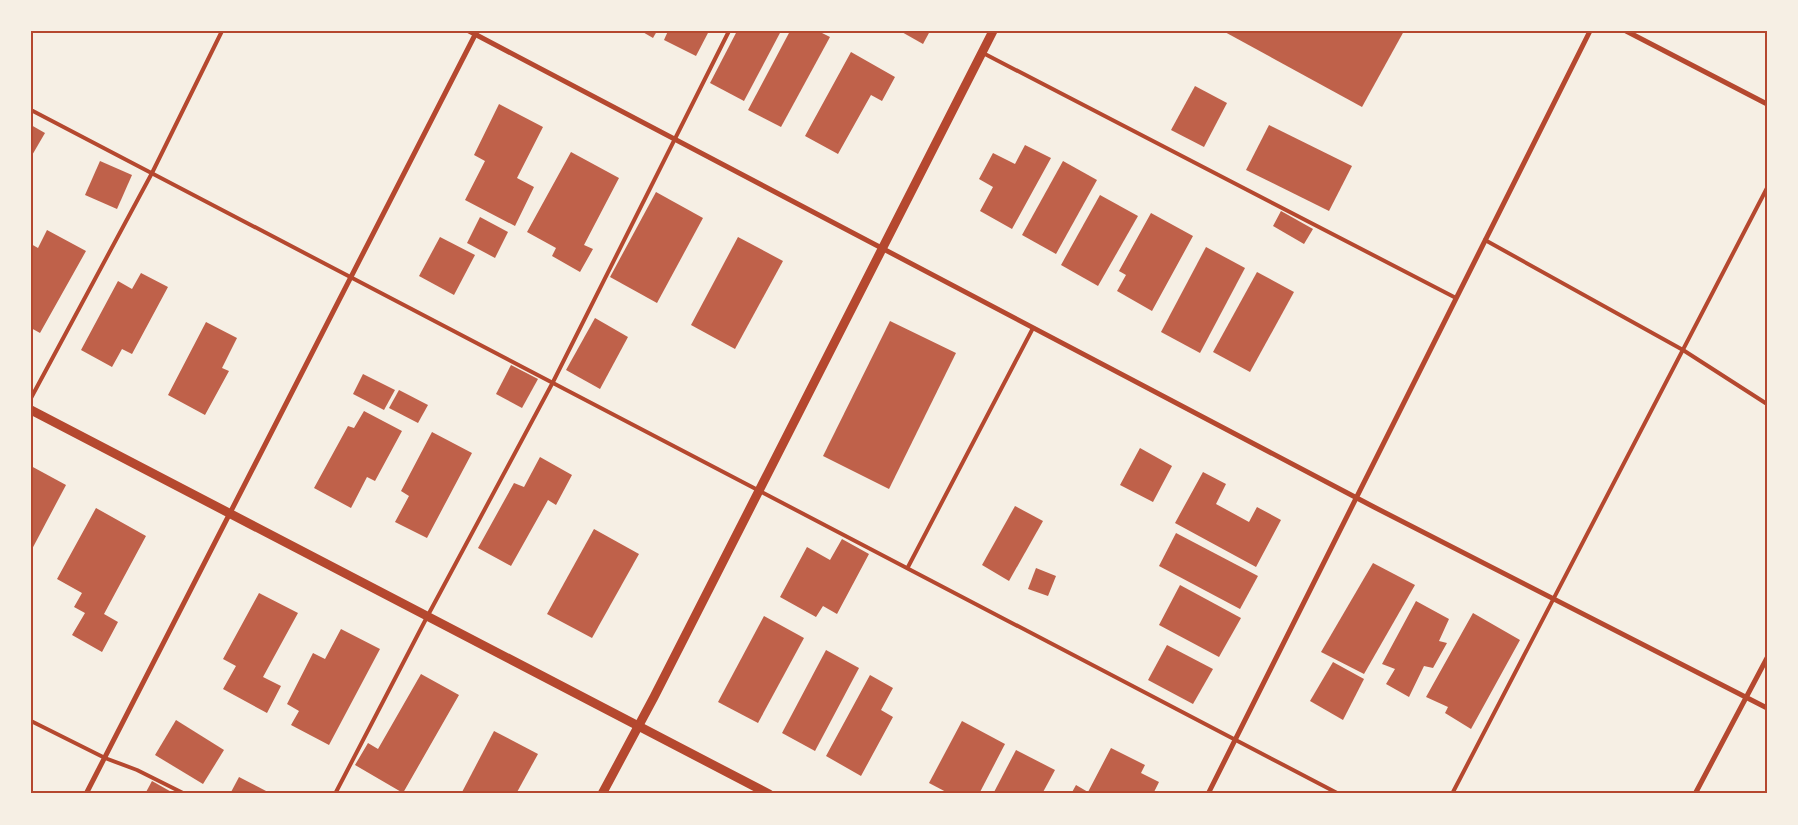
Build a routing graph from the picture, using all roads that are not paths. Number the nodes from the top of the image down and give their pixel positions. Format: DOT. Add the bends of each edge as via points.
graph roads {
  1 [pos="222,31"];
  2 [pos="469,31"];
  3 [pos="728,31"];
  4 [pos="993,31"];
  5 [pos="1590,31"];
  6 [pos="1626,31"];
  7 [pos="476,33"];
  8 [pos="983,52"];
  9 [pos="1767,104"];
  10 [pos="31,110"];
  11 [pos="675,140"];
  12 [pos="152,172"];
  13 [pos="1767,188"];
  14 [pos="1485,240"];
  15 [pos="882,248"];
  16 [pos="351,277"];
  17 [pos="1456,298"];
  18 [pos="1033,328"];
  19 [pos="1683,350"];
  20 [pos="553,382"];
  21 [pos="31,398"];
  22 [pos="1767,404"];
  23 [pos="31,410"];
  24 [pos="759,489"];
  25 [pos="1356,497"];
  26 [pos="229,514"];
  27 [pos="908,567"];
  28 [pos="1554,599"];
  29 [pos="427,617"];
  30 [pos="1767,658"];
  31 [pos="1746,697"];
  32 [pos="1767,708"];
  33 [pos="31,720"];
  34 [pos="639,726"];
  35 [pos="1235,740"];
  36 [pos="105,758"];
  37 [pos="86,794"];
  38 [pos="184,794"];
  39 [pos="335,794"];
  40 [pos="602,794"];
  41 [pos="769,794"];
  42 [pos="1208,794"];
  43 [pos="1339,794"];
  44 [pos="1452,794"];
  45 [pos="1695,794"];
  1 -- 12 [label="lane"];
  2 -- 7 [label="street"];
  3 -- 11 [label="lane"];
  4 -- 8 [label="street"];
  5 -- 14 [label="street"];
  6 -- 9 [label="street"];
  7 -- 11 [label="street"];
  7 -- 16 [label="street"];
  8 -- 15 [label="street"];
  8 -- 17 [label="lane"];
  10 -- 12 [label="lane"];
  11 -- 15 [label="street"];
  11 -- 20 [label="lane"];
  12 -- 16 [label="lane"];
  12 -- 21 [label="lane"];
  13 -- 19 [label="lane"];
  14 -- 17 [label="street"];
  14 -- 19 [label="lane"];
  15 -- 18 [label="street"];
  15 -- 24 [label="street"];
  16 -- 20 [label="lane"];
  16 -- 26 [label="street"];
  17 -- 25 [label="street"];
  18 -- 25 [label="street"];
  18 -- 27 [label="lane"];
  19 -- 22 [label="lane"];
  19 -- 28 [label="lane"];
  20 -- 24 [label="lane"];
  20 -- 29 [label="lane"];
  23 -- 26 [label="street"];
  24 -- 27 [label="lane"];
  24 -- 34 [label="street"];
  25 -- 28 [label="street"];
  25 -- 35 [label="street"];
  26 -- 29 [label="street"];
  26 -- 36 [label="street"];
  27 -- 35 [label="lane"];
  28 -- 31 [label="street"];
  28 -- 44 [label="lane"];
  29 -- 34 [label="street"];
  29 -- 39 [label="lane"];
  30 -- 31 [label="street"];
  31 -- 32 [label="street"];
  31 -- 45 [label="street"];
  33 -- 36 [label="lane"];
  34 -- 40 [label="street"];
  34 -- 41 [label="street"];
  35 -- 42 [label="street"];
  35 -- 43 [label="lane"];
  36 -- 37 [label="street"];
  36 -- 38 [label="lane"];
}
